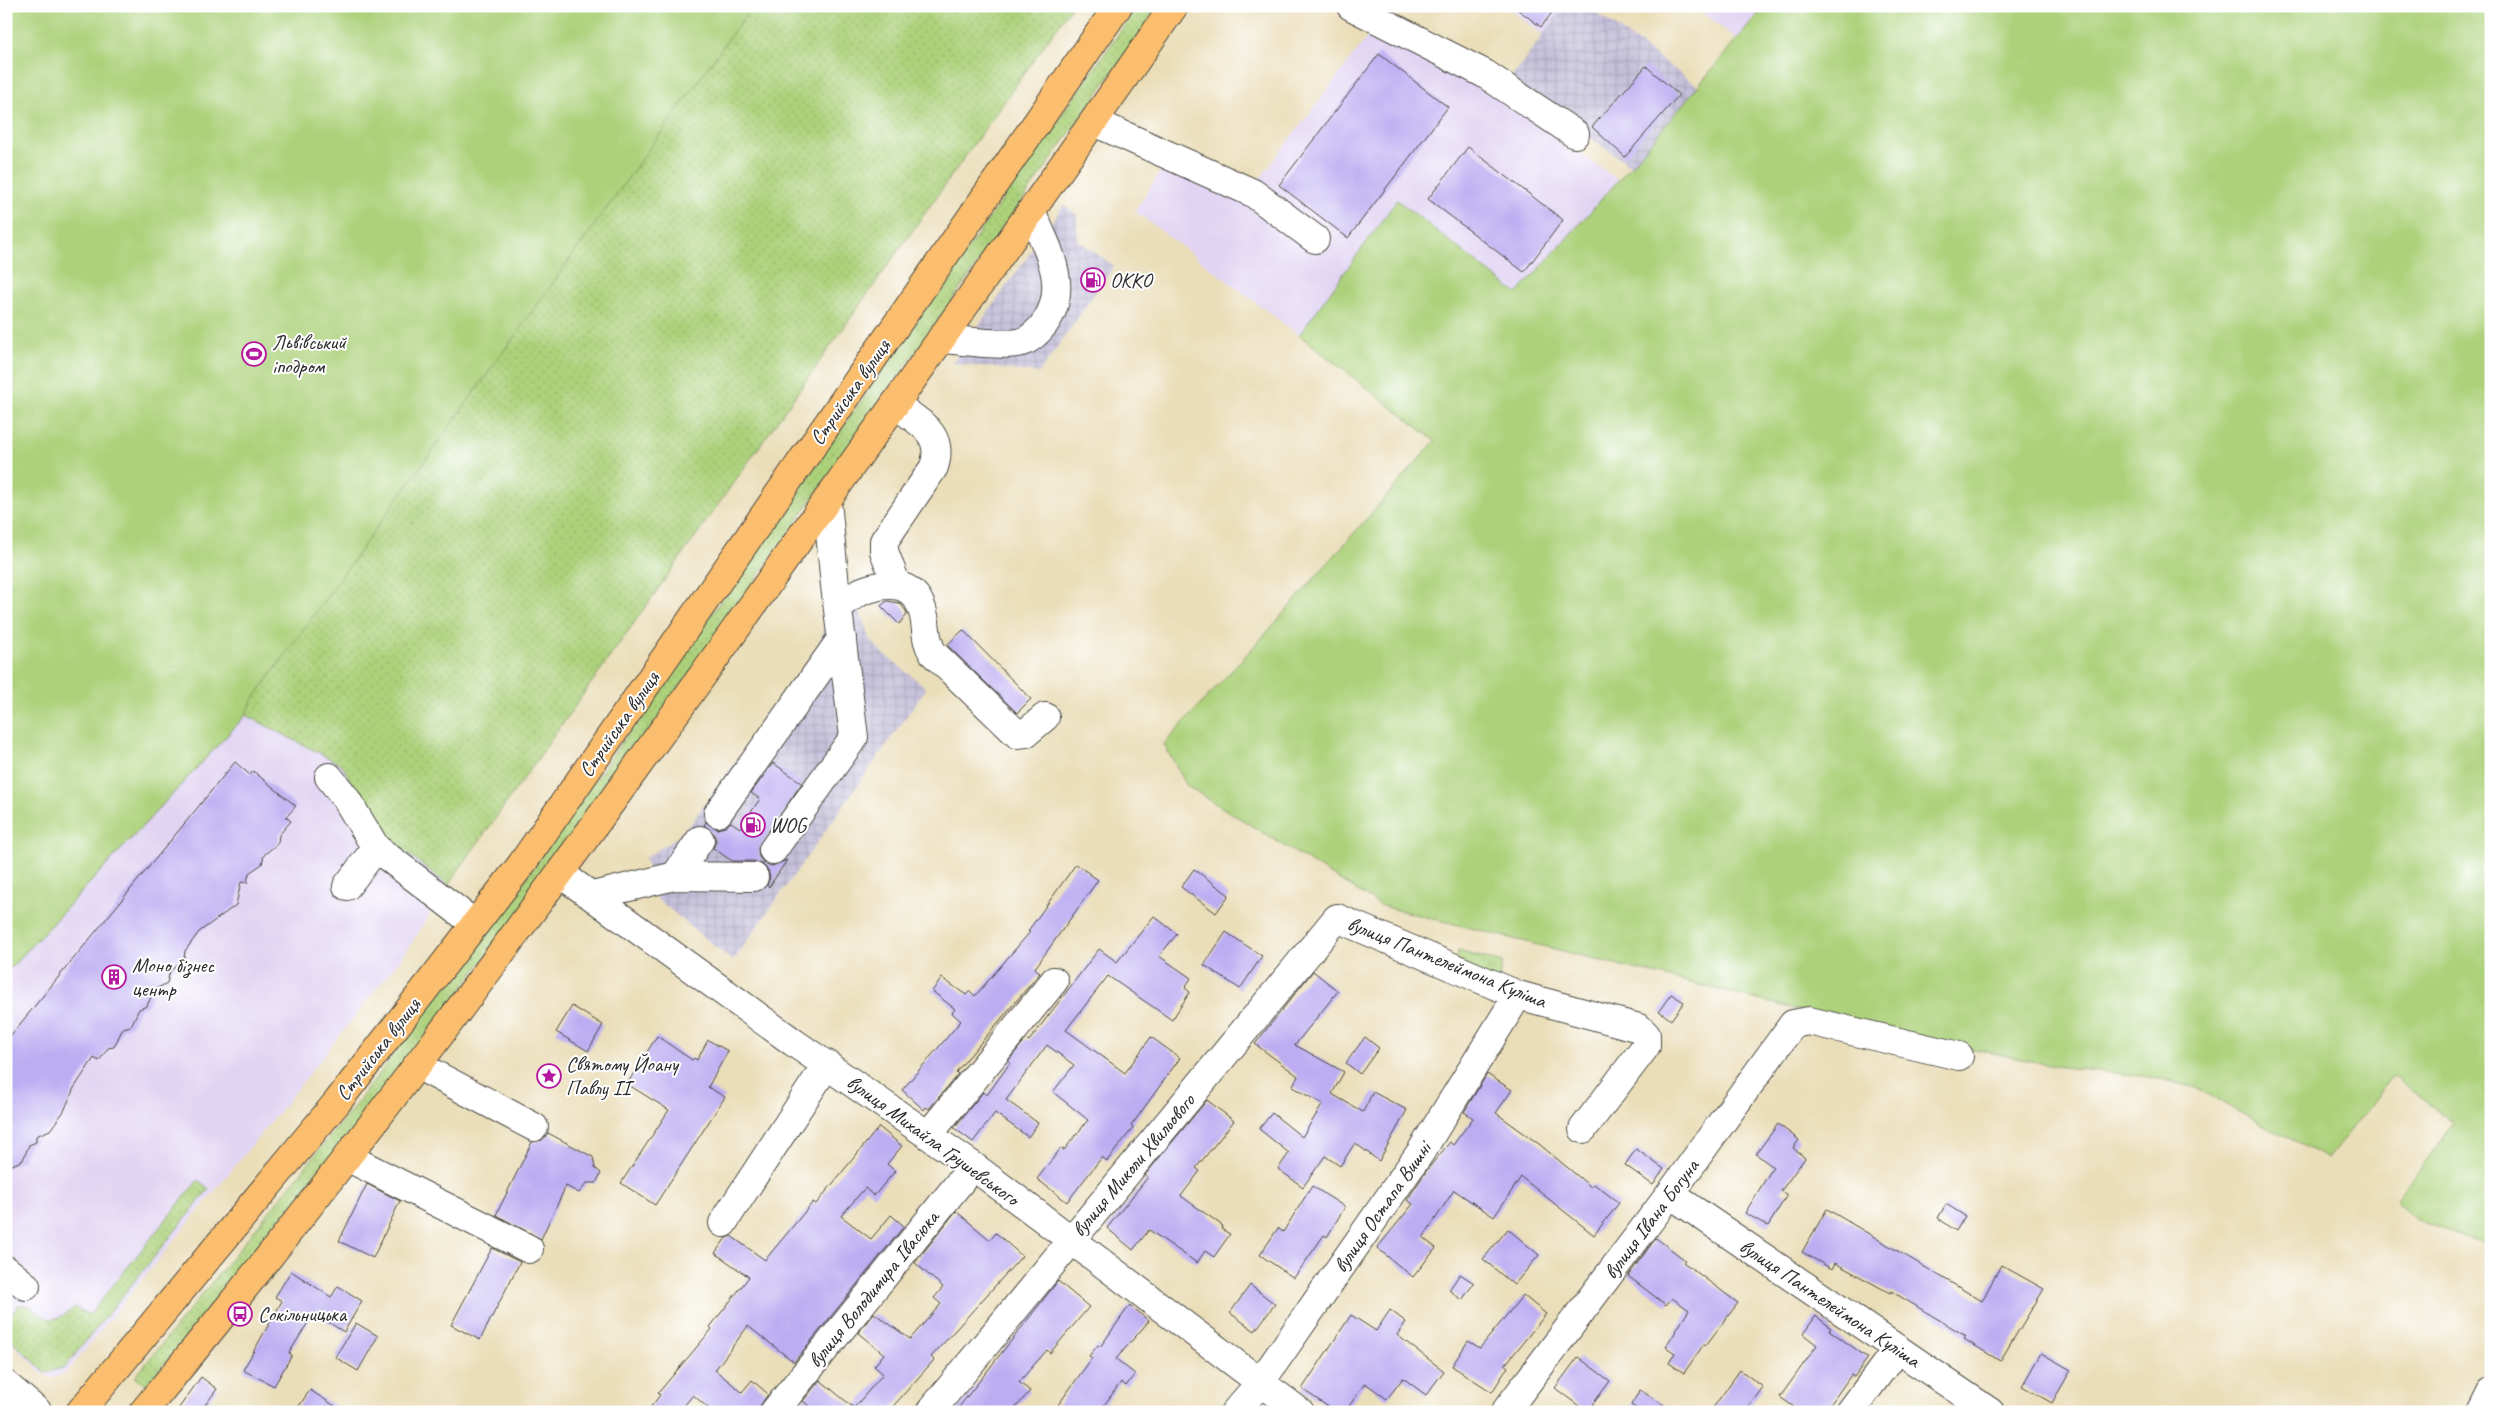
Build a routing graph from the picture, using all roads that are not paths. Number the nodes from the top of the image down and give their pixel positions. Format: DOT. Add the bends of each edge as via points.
graph roads {
  1 [pos="1118,6"];
  2 [pos="1174,6"];
  3 [pos="1351,6"];
  4 [pos="1094,122"];
  5 [pos="1575,134"];
  6 [pos="1031,211"];
  7 [pos="1315,239"];
  8 [pos="942,339"];
  9 [pos="895,404"];
  10 [pos="827,501"];
  11 [pos="896,583"];
  12 [pos="839,606"];
  13 [pos="842,638"];
  14 [pos="1045,717"];
  15 [pos="329,777"];
  16 [pos="718,813"];
  17 [pos="700,840"];
  18 [pos="376,848"];
  19 [pos="773,850"];
  20 [pos="561,874"];
  21 [pos="675,876"];
  22 [pos="754,877"];
  23 [pos="347,886"];
  24 [pos="592,896"];
  25 [pos="1337,918"];
  26 [pos="475,924"];
  27 [pos="1054,982"];
  28 [pos="1518,995"];
  29 [pos="1959,1056"];
  30 [pos="827,1064"];
  31 [pos="418,1065"];
  32 [pos="534,1127"];
  33 [pos="1583,1129"];
  34 [pos="928,1135"];
  35 [pos="347,1157"];
  36 [pos="973,1166"];
  37 [pos="1670,1194"];
  38 [pos="722,1223"];
  39 [pos="1070,1241"];
  40 [pos="529,1249"];
  41 [pos="1897,1348"];
  42 [pos="1260,1383"];
  43 [pos="6,1385"];
  44 [pos="2491,1392"];
  45 [pos="38,1412"];
  46 [pos="80,1412"];
  47 [pos="143,1412"];
  48 [pos="774,1412"];
  49 [pos="930,1412"];
  50 [pos="1235,1412"];
  51 [pos="1300,1412"];
  52 [pos="1505,1412"];
  53 [pos="1850,1412"];
  54 [pos="1990,1412"];
  55 [pos="2481,1412"];
  1 -- 26 [label="main road, Стрийська вулиця" via="521,865"];
  2 -- 4 [label="main road, Стрийська вулиця"];
  3 -- 5 [label="street" via="1485,74"];
  4 -- 6 [label="main road, Стрийська вулиця"];
  4 -- 7 [label="street" via="1253,192"];
  6 -- 8 [label="main road, Стрийська вулиця"];
  6 -- 8 [label="street" via="1055,266 1057,285 1055,302 1041,329 1022,342"];
  8 -- 9 [label="main road, Стрийська вулиця"];
  9 -- 10 [label="main road, Стрийська вулиця"];
  9 -- 11 [label="street" via="931,433 938,455 934,467 884,541 884,551"];
  10 -- 12 [label="street"];
  10 -- 20 [label="main road, Стрийська вулиця"];
  11 -- 12 [label="street" via="864,590"];
  11 -- 14 [label="street" via="905,587 919,602 928,644 933,652 1017,734 1026,733"];
  12 -- 13 [label="street"];
  13 -- 16 [label="street"];
  13 -- 19 [label="street" via="854,738"];
  15 -- 18 [label="street"];
  17 -- 21 [label="street"];
  18 -- 23 [label="street"];
  18 -- 26 [label="street"];
  20 -- 24 [label="street, вулиця Михайла Грушевського"];
  20 -- 31 [label="main road, Стрийська вулиця"];
  21 -- 22 [label="street"];
  21 -- 24 [label="street"];
  24 -- 30 [label="street, вулиця Михайла Грушевського"];
  25 -- 28 [label="street, вулиця Пантелеймона Куліша"];
  25 -- 39 [label="street, вулиця Миколи Хвильового"];
  26 -- 46 [label="main road, Стрийська вулиця" via="331,1108"];
  27 -- 34 [label="street"];
  28 -- 33 [label="street, вулиця Пантелеймона Куліша" via="1639,1028 1646,1035 1646,1046"];
  28 -- 42 [label="street, вулиця Остапа Вишні" via="1420,1153"];
  29 -- 37 [label="street, вулиця Івана Богуна" via="1808,1021 1794,1024"];
  30 -- 34 [label="street, вулиця Михайла Грушевського"];
  30 -- 38 [label="street"];
  31 -- 32 [label="street"];
  31 -- 35 [label="main road, Стрийська вулиця"];
  34 -- 36 [label="street, вулиця Михайла Грушевського"];
  35 -- 40 [label="street"];
  35 -- 47 [label="main road, Стрийська вулиця"];
  36 -- 39 [label="street, вулиця Михайла Грушевського"];
  36 -- 48 [label="street, вулиця Володимира Івасюка"];
  37 -- 41 [label="street, вулиця Пантелеймона Куліша"];
  37 -- 52 [label="street, вулиця Івана Богуна"];
  39 -- 42 [label="street, вулиця Михайла Грушевського"];
  39 -- 49 [label="street, вулиця Миколи Хвильового"];
  41 -- 53 [label="street"];
  41 -- 54 [label="street, вулиця Пантелеймона Куліша"];
  42 -- 50 [label="street, вулиця Остапа Вишні"];
  42 -- 51 [label="street, вулиця Михайла Грушевського"];
  43 -- 45 [label="street"];
  44 -- 55 [label="street"];
}
